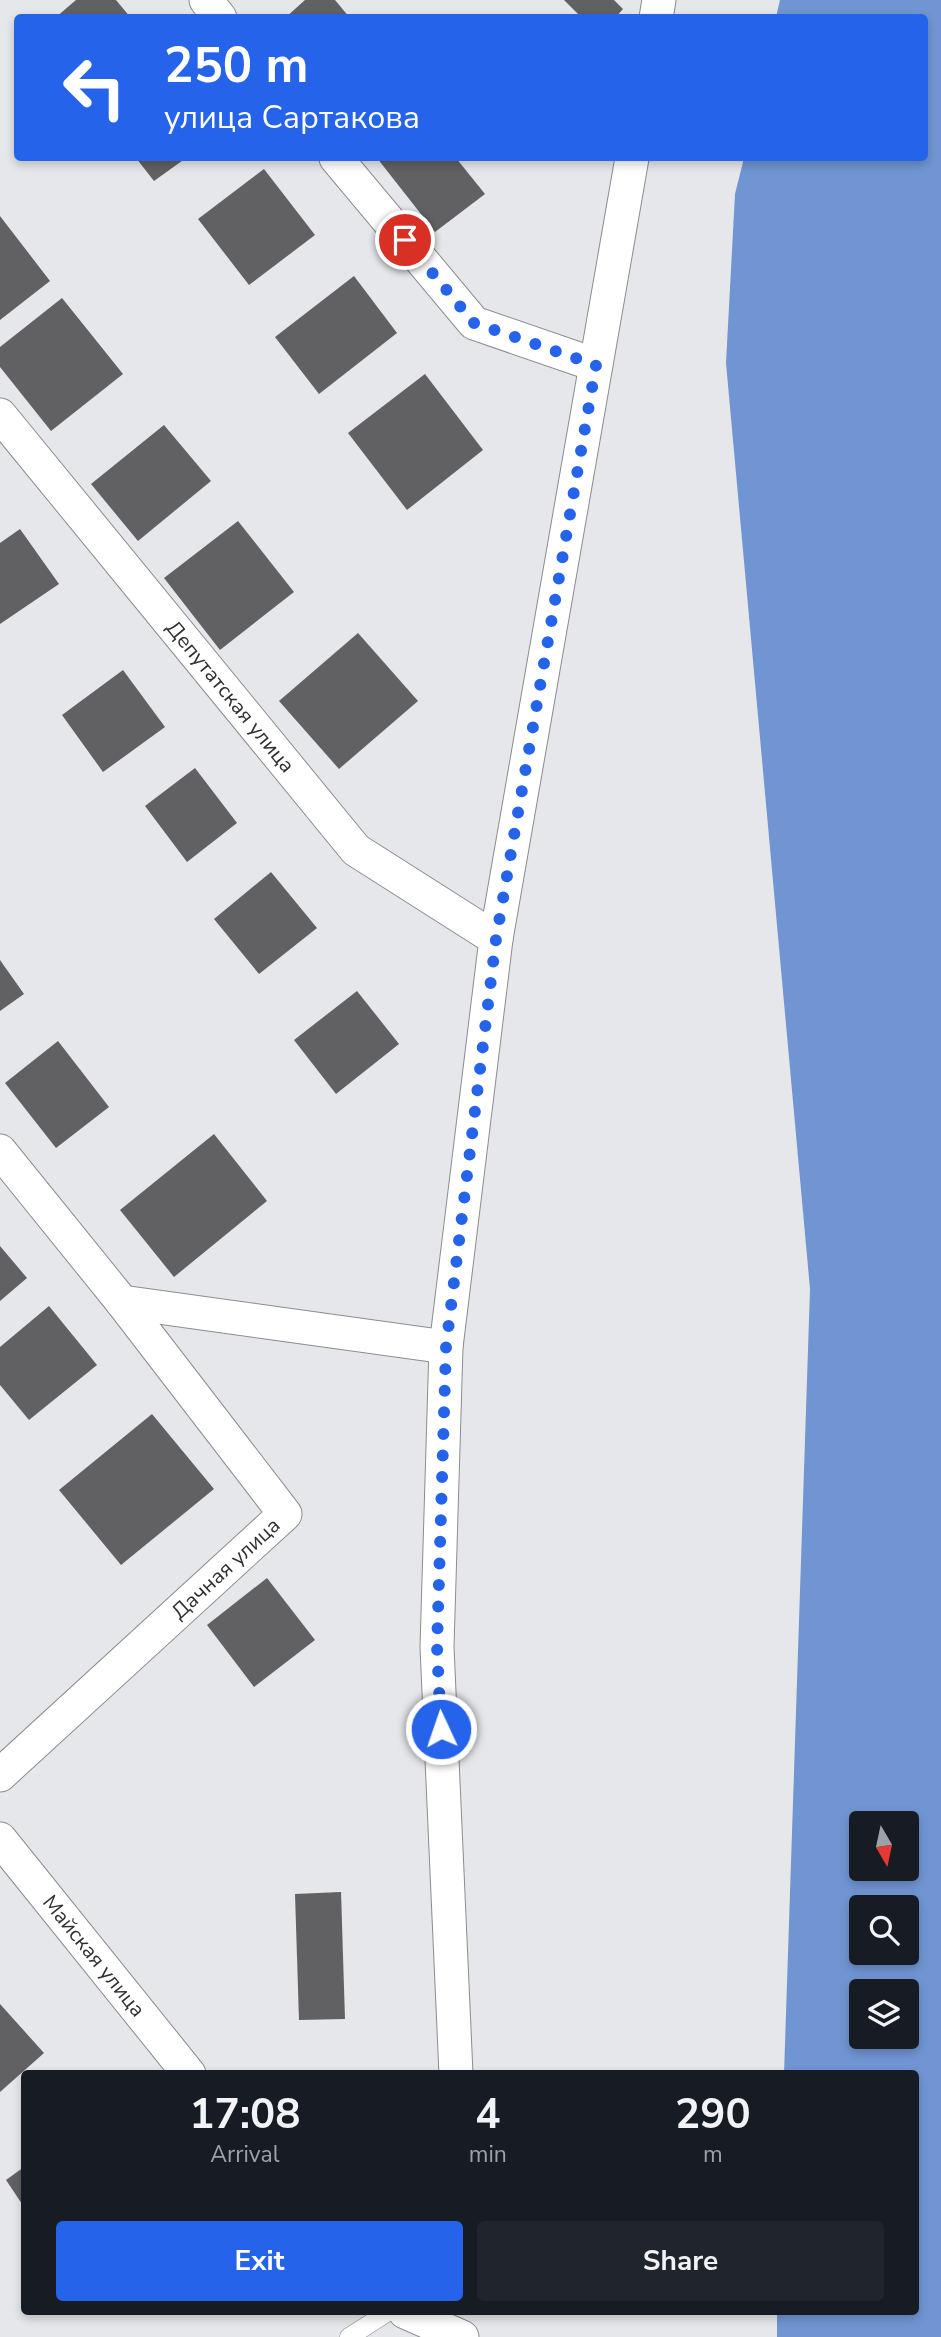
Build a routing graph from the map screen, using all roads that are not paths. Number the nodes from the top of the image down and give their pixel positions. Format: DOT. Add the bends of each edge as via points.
graph roads {
  1 [pos="206,0"];
  2 [pos="217,14"];
  3 [pos="339,161"];
  4 [pos="631,161"];
  5 [pos="596,365"];
  6 [pos="0,415"];
  7 [pos="496,939"];
  8 [pos="0,1151"];
  9 [pos="122,1302"];
  10 [pos="446,1347"];
  11 [pos="0,1774"];
  12 [pos="0,1839"];
  13 [pos="186,2070"];
  14 [pos="456,2070"];
  15 [pos="383,2315"];
  16 [pos="412,2315"];
  17 [pos="467,2315"];
  18 [pos="349,2337"];
  19 [pos="462,2337"];
  20 [pos="468,2337"];
  1 -- 2 [label="street"];
  3 -- 5 [label="street" via="474,323"];
  4 -- 5 [label="street"];
  5 -- 7 [label="street"];
  6 -- 7 [label="street, Депутатская улица" via="356,850"];
  7 -- 10 [label="street"];
  8 -- 9 [label="street, Дачная улица"];
  9 -- 10 [label="street"];
  9 -- 11 [label="street, Дачная улица" via="285,1514"];
  10 -- 14 [label="street" via="437,1647"];
  12 -- 13 [label="street, Майская улица"];
  15 -- 18 [label="lane"];
  16 -- 19 [label="street"];
  17 -- 20 [label="street"];
}
